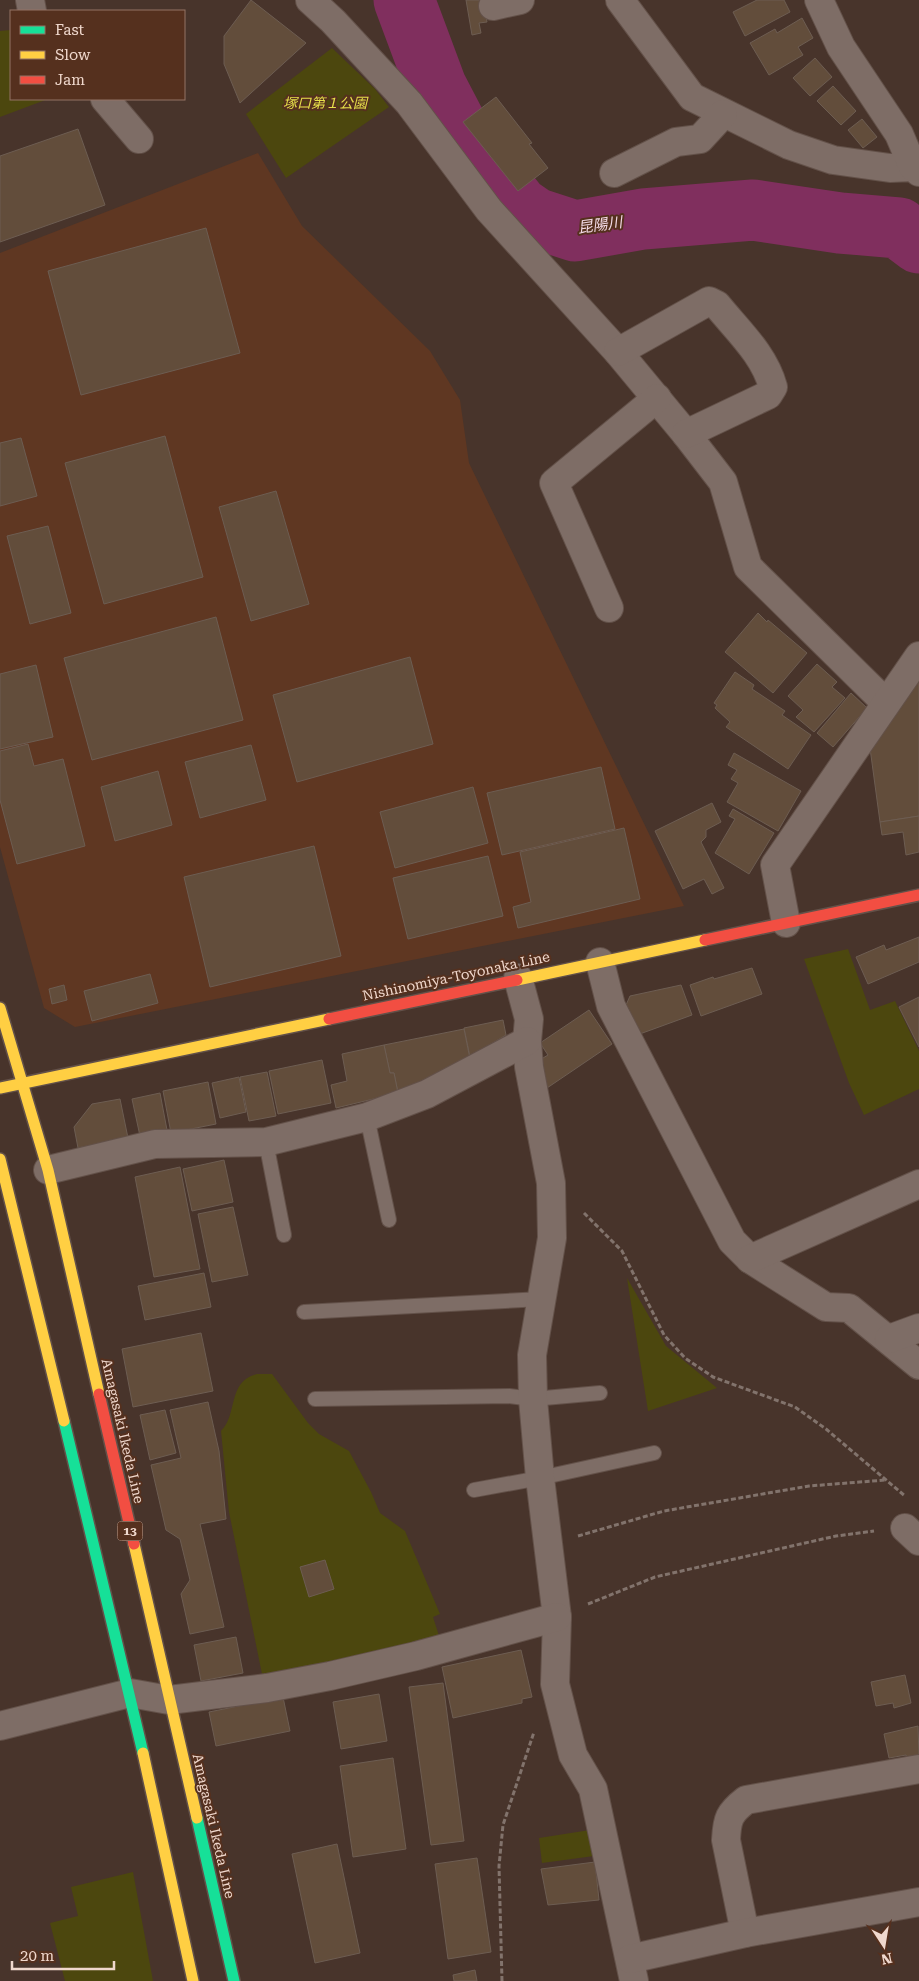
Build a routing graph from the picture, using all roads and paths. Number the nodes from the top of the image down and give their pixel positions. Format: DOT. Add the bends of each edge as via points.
graph roads {
  1 [pos="310,0"];
  2 [pos="520,0"];
  3 [pos="620,0"];
  4 [pos="819,0"];
  5 [pos="494,6"];
  6 [pos="106,100"];
  7 [pos="723,114"];
  8 [pos="139,139"];
  9 [pos="916,169"];
  10 [pos="614,173"];
  11 [pos="618,352"];
  12 [pos="657,398"];
  13 [pos="686,434"];
  14 [pos="609,608"];
  15 [pos="919,656"];
  16 [pos="885,702"];
  17 [pos="919,895"];
  18 [pos="786,923"];
  19 [pos="600,962"];
  20 [pos="518,978"];
  21 [pos="0,1008"];
  22 [pos="527,1041"];
  23 [pos="22,1083"];
  24 [pos="0,1088"];
  25 [pos="367,1117"];
  26 [pos="266,1142"];
  27 [pos="0,1159"];
  28 [pos="48,1170"];
  29 [pos="919,1184"];
  30 [pos="551,1190"];
  31 [pos="390,1220"];
  32 [pos="284,1235"];
  33 [pos="750,1259"];
  34 [pos="542,1299"];
  35 [pos="304,1312"];
  36 [pos="919,1328"];
  37 [pos="889,1340"];
  38 [pos="919,1365"];
  39 [pos="600,1393"];
  40 [pos="315,1399"];
  41 [pos="533,1399"];
  42 [pos="654,1453"];
  43 [pos="540,1478"];
  44 [pos="886,1480"];
  45 [pos="474,1490"];
  46 [pos="912,1534"];
  47 [pos="548,1544"];
  48 [pos="557,1617"];
  49 [pos="555,1684"];
  50 [pos="130,1692"];
  51 [pos="169,1700"];
  52 [pos="0,1726"];
  53 [pos="919,1769"];
  54 [pos="919,1902"];
  55 [pos="745,1933"];
  56 [pos="632,1970"];
  57 [pos="193,1981"];
  58 [pos="234,1981"];
  59 [pos="502,1981"];
  1 -- 11 [label="street" via="409,104 488,210"];
  2 -- 5 [label="street"];
  3 -- 7 [label="street" via="692,97"];
  4 -- 9 [label="street" via="841,46 900,134"];
  6 -- 8 [label="street"];
  7 -- 9 [label="street" via="833,160"];
  7 -- 10 [label="street" via="700,139 676,142"];
  11 -- 12 [label="street"];
  11 -- 13 [label="street" via="710,301 761,357 773,387 768,395"];
  12 -- 13 [label="street"];
  12 -- 14 [label="street" via="554,483"];
  13 -- 16 [label="street" via="723,482 748,567"];
  15 -- 16 [label="street"];
  16 -- 18 [label="street" via="775,864"];
  17 -- 18 [label="main road, Nishinomiya-Toyonaka Line"];
  18 -- 19 [label="main road, Nishinomiya-Toyonaka Line"];
  19 -- 20 [label="main road, Nishinomiya-Toyonaka Line"];
  19 -- 33 [label="street" via="611,1006 732,1241"];
  20 -- 22 [label="street" via="528,1020"];
  20 -- 23 [label="main road, Nishinomiya-Toyonaka Line"];
  21 -- 23 [label="main road, Amagasaki Ikeda Line / 13"];
  22 -- 25 [label="street" via="427,1094"];
  22 -- 30 [label="street"];
  23 -- 24 [label="main road, Nishinomiya-Toyonaka Line"];
  23 -- 28 [label="main road, Amagasaki Ikeda Line / 13"];
  25 -- 26 [label="street"];
  25 -- 31 [label="lane"];
  26 -- 28 [label="street" via="155,1144"];
  26 -- 32 [label="lane"];
  27 -- 50 [label="main road"];
  28 -- 51 [label="main road, Amagasaki Ikeda Line / 13"];
  29 -- 33 [label="street"];
  30 -- 34 [label="street" via="552,1238"];
  30 -- 44 [label="path" via="572,1202 622,1251 664,1335 685,1358 713,1378 795,1407"];
  33 -- 37 [label="street" via="826,1307 849,1308"];
  34 -- 35 [label="lane"];
  34 -- 41 [label="street" via="532,1355"];
  36 -- 37 [label="street"];
  37 -- 38 [label="street"];
  39 -- 41 [label="lane"];
  40 -- 41 [label="lane" via="509,1396"];
  41 -- 43 [label="street"];
  42 -- 43 [label="lane"];
  43 -- 45 [label="lane"];
  43 -- 47 [label="street"];
  44 -- 46 [label="path" via="905,1496"];
  44 -- 47 [label="path" via="810,1486 664,1511"];
  46 -- 48 [label="path" via="836,1536 655,1577"];
  47 -- 48 [label="street"];
  48 -- 49 [label="street"];
  48 -- 51 [label="street" via="330,1676 267,1688"];
  49 -- 56 [label="street" via="573,1755 593,1789"];
  49 -- 59 [label="path" via="531,1740 503,1825 499,1866"];
  50 -- 51 [label="street"];
  50 -- 52 [label="street"];
  50 -- 57 [label="main road"];
  51 -- 58 [label="main road, Amagasaki Ikeda Line / 13"];
  53 -- 55 [label="street" via="746,1800 733,1810 726,1824 726,1840"];
  54 -- 55 [label="street"];
  55 -- 56 [label="street"];
}
